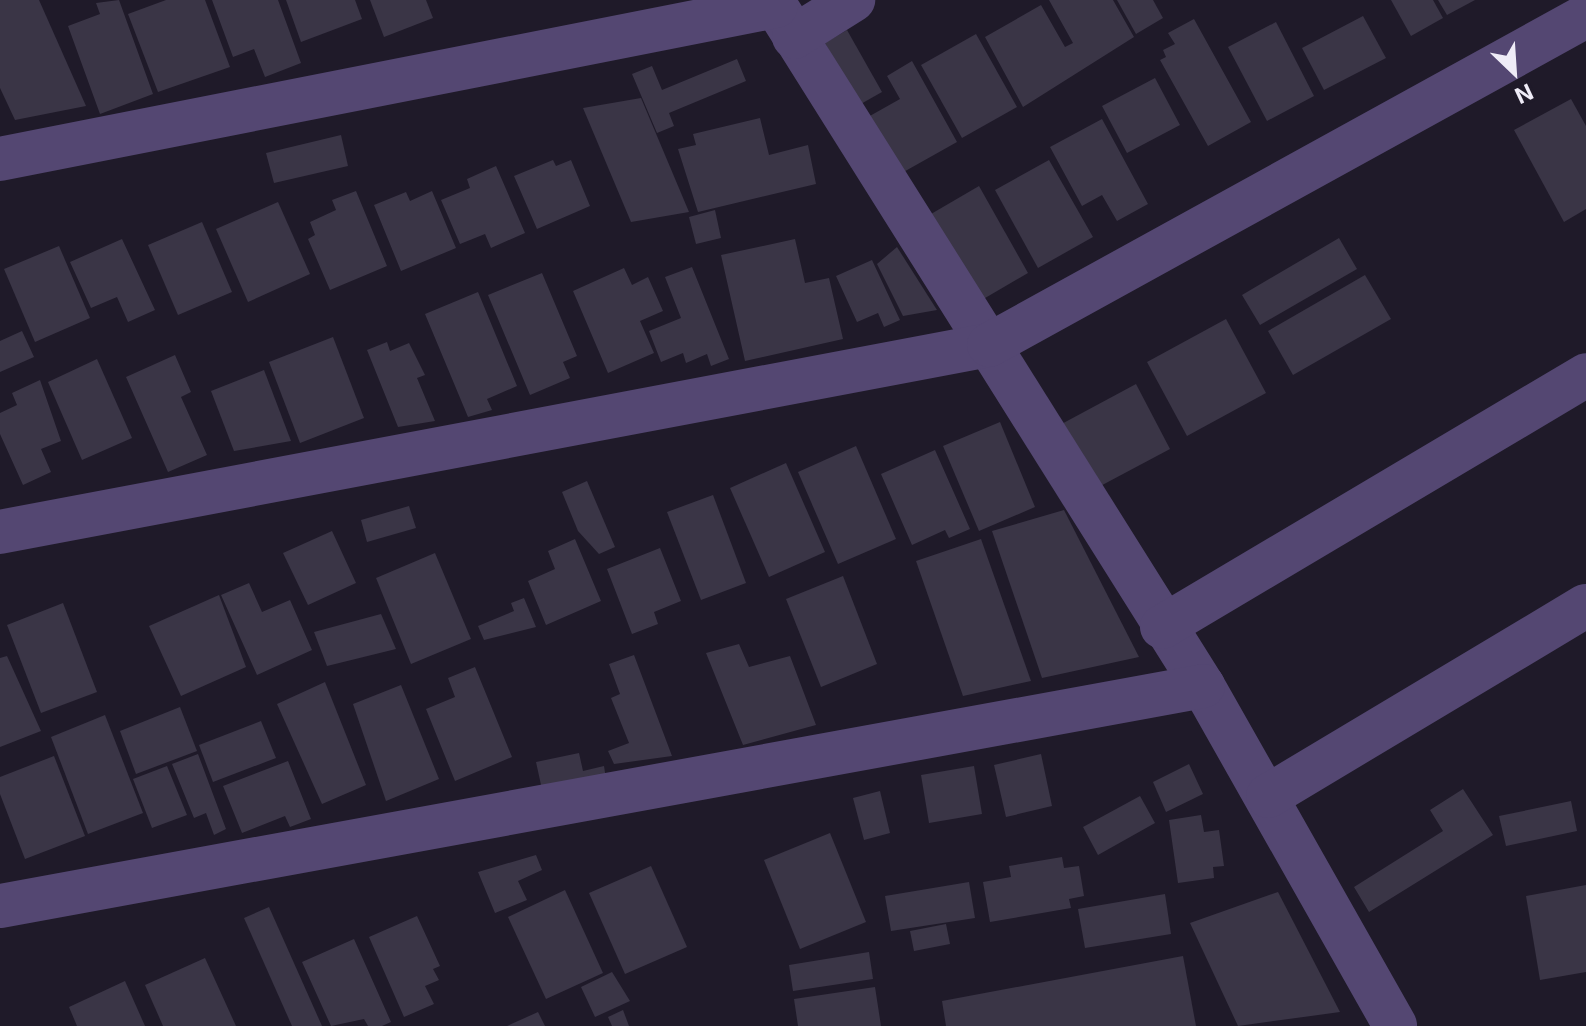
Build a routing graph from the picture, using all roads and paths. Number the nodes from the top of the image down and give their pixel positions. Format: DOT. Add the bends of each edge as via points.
graph roads {
  1 [pos="853,0"];
  2 [pos="781,14"];
  3 [pos="1586,16"];
  4 [pos="0,159"];
  5 [pos="989,345"];
  6 [pos="1586,375"];
  7 [pos="0,532"];
  8 [pos="1586,606"];
  9 [pos="1162,627"];
  10 [pos="1203,686"];
  11 [pos="1268,796"];
  12 [pos="0,906"];
  13 [pos="1395,1026"];
  1 -- 2 [label="street"];
  2 -- 4 [label="street"];
  2 -- 5 [label="street"];
  3 -- 5 [label="street"];
  5 -- 7 [label="street"];
  5 -- 9 [label="street"];
  6 -- 9 [label="street"];
  8 -- 11 [label="street"];
  9 -- 10 [label="street"];
  10 -- 11 [label="street"];
  10 -- 12 [label="street"];
  11 -- 13 [label="street"];
}
